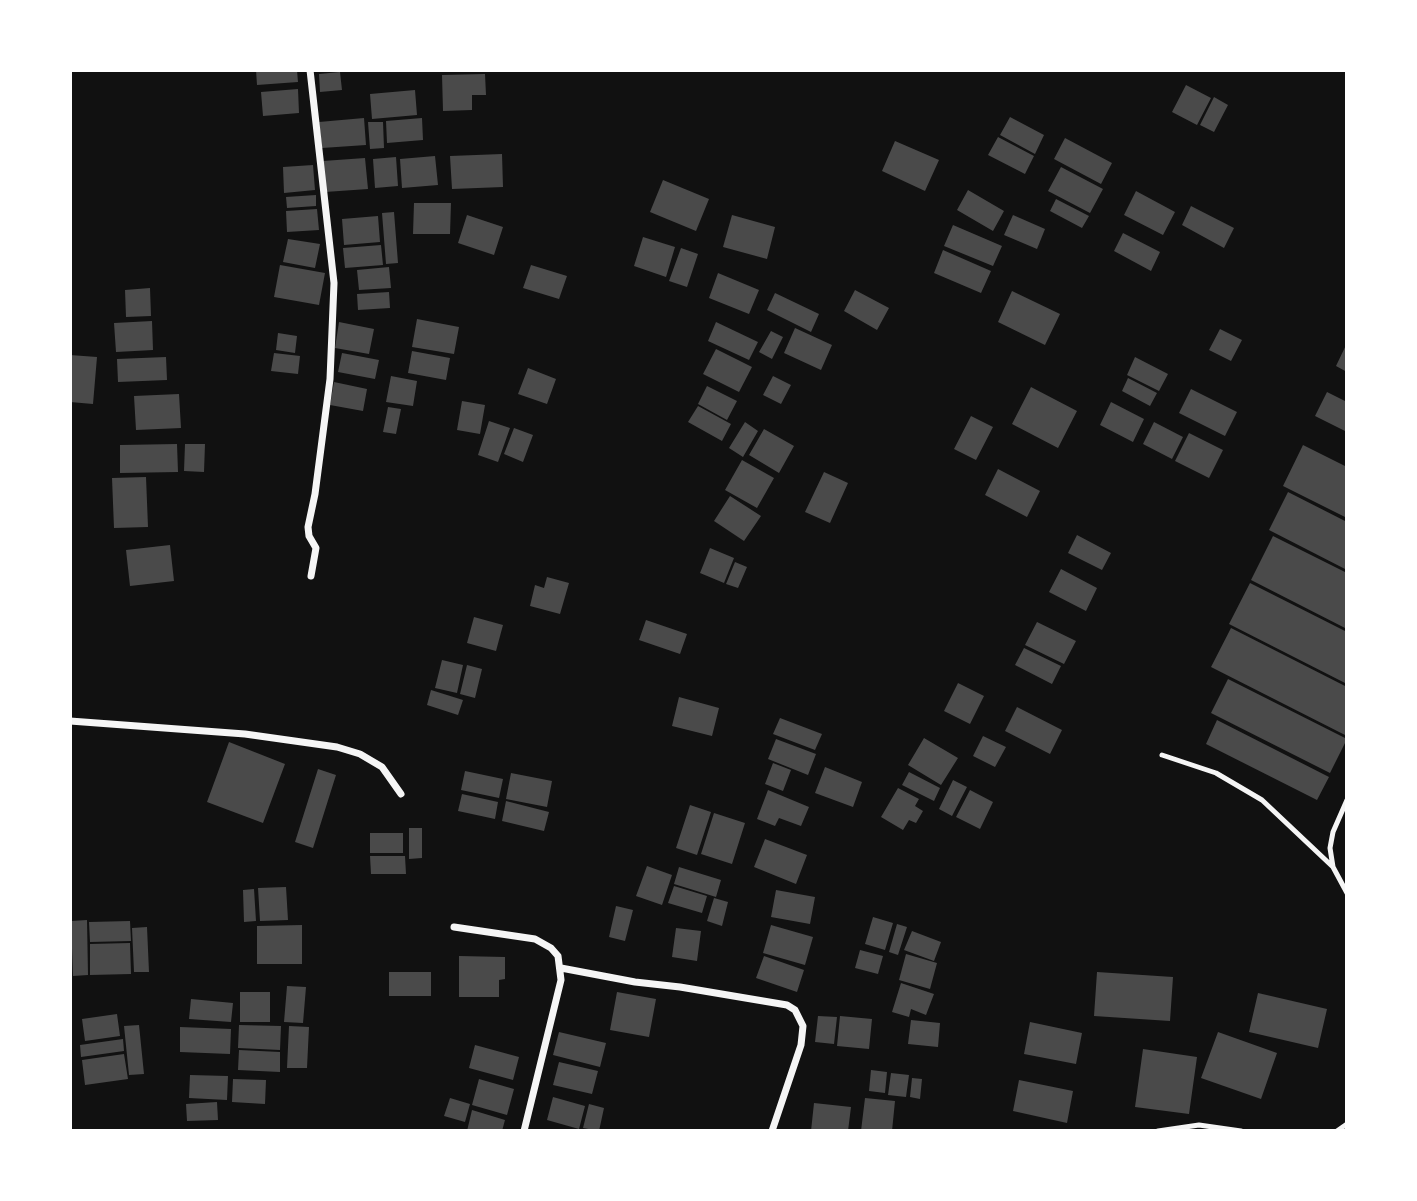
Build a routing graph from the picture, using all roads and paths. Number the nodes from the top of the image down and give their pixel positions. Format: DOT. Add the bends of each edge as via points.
graph roads {
  1 [pos="310,70"];
  2 [pos="312,576"];
  3 [pos="70,722"];
  4 [pos="1162,755"];
  5 [pos="401,794"];
  6 [pos="1347,800"];
  7 [pos="1333,867"];
  8 [pos="1347,893"];
  9 [pos="454,927"];
  10 [pos="561,968"];
  11 [pos="1347,1124"];
  12 [pos="524,1131"];
  13 [pos="772,1131"];
  14 [pos="1158,1131"];
  15 [pos="1241,1131"];
  16 [pos="1337,1131"];
  1 -- 2 [label="street" via="334,283 330,379 307,527 316,548"];
  3 -- 5 [label="street" via="246,734 337,747 383,767"];
  4 -- 7 [label="lane" via="1216,773 1262,800"];
  6 -- 7 [label="lane" via="1333,832"];
  7 -- 8 [label="lane"];
  9 -- 10 [label="street" via="535,939 551,948"];
  10 -- 12 [label="street"];
  10 -- 13 [label="street" via="787,1005 795,1010 803,1026 801,1045"];
  11 -- 16 [label="lane"];
  14 -- 15 [label="lane" via="1199,1125"];
}
